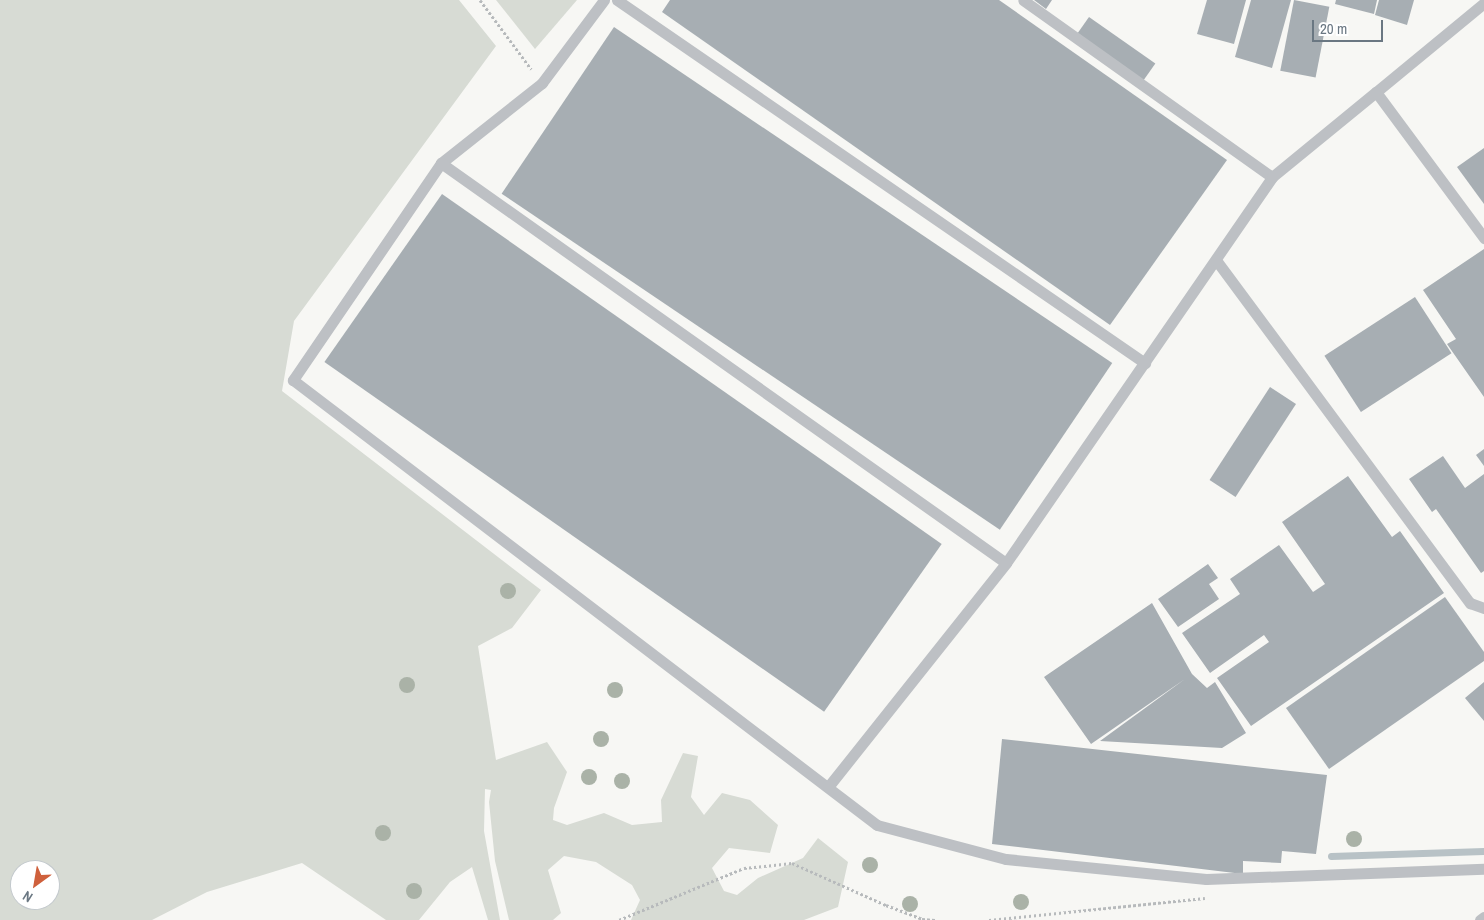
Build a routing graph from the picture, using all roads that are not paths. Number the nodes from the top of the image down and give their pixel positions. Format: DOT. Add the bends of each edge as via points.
graph roads {
  1 [pos="604,0"];
  2 [pos="617,0"];
  3 [pos="1023,0"];
  4 [pos="1484,3"];
  5 [pos="1376,92"];
  6 [pos="441,163"];
  7 [pos="1272,177"];
  8 [pos="1484,238"];
  9 [pos="1216,260"];
  10 [pos="1145,363"];
  11 [pos="1006,563"];
  12 [pos="1484,608"];
  13 [pos="828,787"];
  14 [pos="1484,869"];
  15 [pos="1484,917"];
  16 [pos="1480,920"];
  1 -- 6 [label="lane" via="542,83"];
  2 -- 10 [label="lane"];
  3 -- 7 [label="lane"];
  4 -- 5 [label="lane"];
  5 -- 7 [label="lane"];
  5 -- 8 [label="lane"];
  6 -- 11 [label="lane"];
  6 -- 13 [label="lane" via="293,380"];
  7 -- 9 [label="lane"];
  9 -- 10 [label="lane"];
  9 -- 12 [label="lane" via="1470,603"];
  10 -- 11 [label="lane"];
  11 -- 13 [label="lane"];
  13 -- 14 [label="lane" via="877,825 1006,859 1206,879"];
  15 -- 16 [label="lane"];
}
